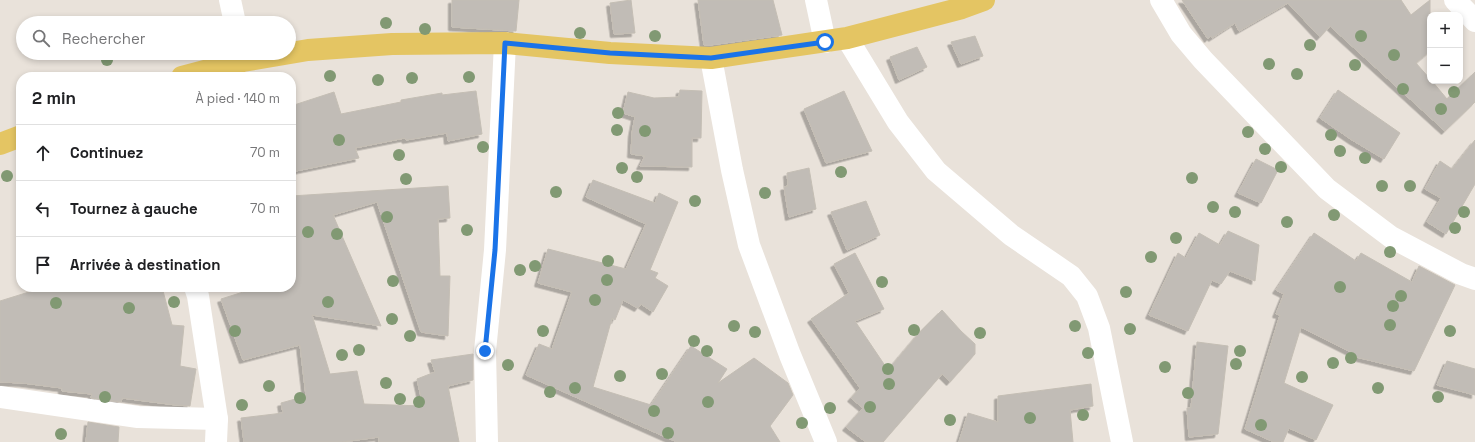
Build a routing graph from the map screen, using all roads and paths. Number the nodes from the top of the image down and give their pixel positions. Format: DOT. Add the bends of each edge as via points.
graph roads {
  1 [pos="230,0"];
  2 [pos="816,0"];
  3 [pos="984,0"];
  4 [pos="1162,0"];
  5 [pos="1456,0"];
  6 [pos="233,16"];
  7 [pos="1475,21"];
  8 [pos="847,38"];
  9 [pos="825,42"];
  10 [pos="505,43"];
  11 [pos="296,51"];
  12 [pos="711,58"];
  13 [pos="234,60"];
  14 [pos="197,72"];
  15 [pos="16,138"];
  16 [pos="0,144"];
  17 [pos="1475,279"];
  18 [pos="197,292"];
  19 [pos="0,397"];
  20 [pos="217,419"];
  21 [pos="216,442"];
  22 [pos="487,442"];
  23 [pos="826,442"];
  24 [pos="1122,442"];
  1 -- 6 [label="street"];
  2 -- 9 [label="street"];
  3 -- 8 [label="main road"];
  4 -- 17 [label="street" via="1181,34 1202,60 1327,189 1391,237"];
  5 -- 7 [label="street"];
  8 -- 9 [label="main road"];
  8 -- 24 [label="street" via="898,122 936,171 1011,235 1071,276 1087,296 1099,328"];
  9 -- 12 [label="main road"];
  10 -- 11 [label="main road" via="392,44"];
  10 -- 12 [label="main road" via="610,53"];
  10 -- 22 [label="street" via="495,250 485,351"];
  12 -- 23 [label="street" via="749,245"];
  13 -- 14 [label="main road"];
  15 -- 16 [label="main road"];
  18 -- 20 [label="street"];
  19 -- 20 [label="street" via="138,417"];
  20 -- 21 [label="street"];
}
